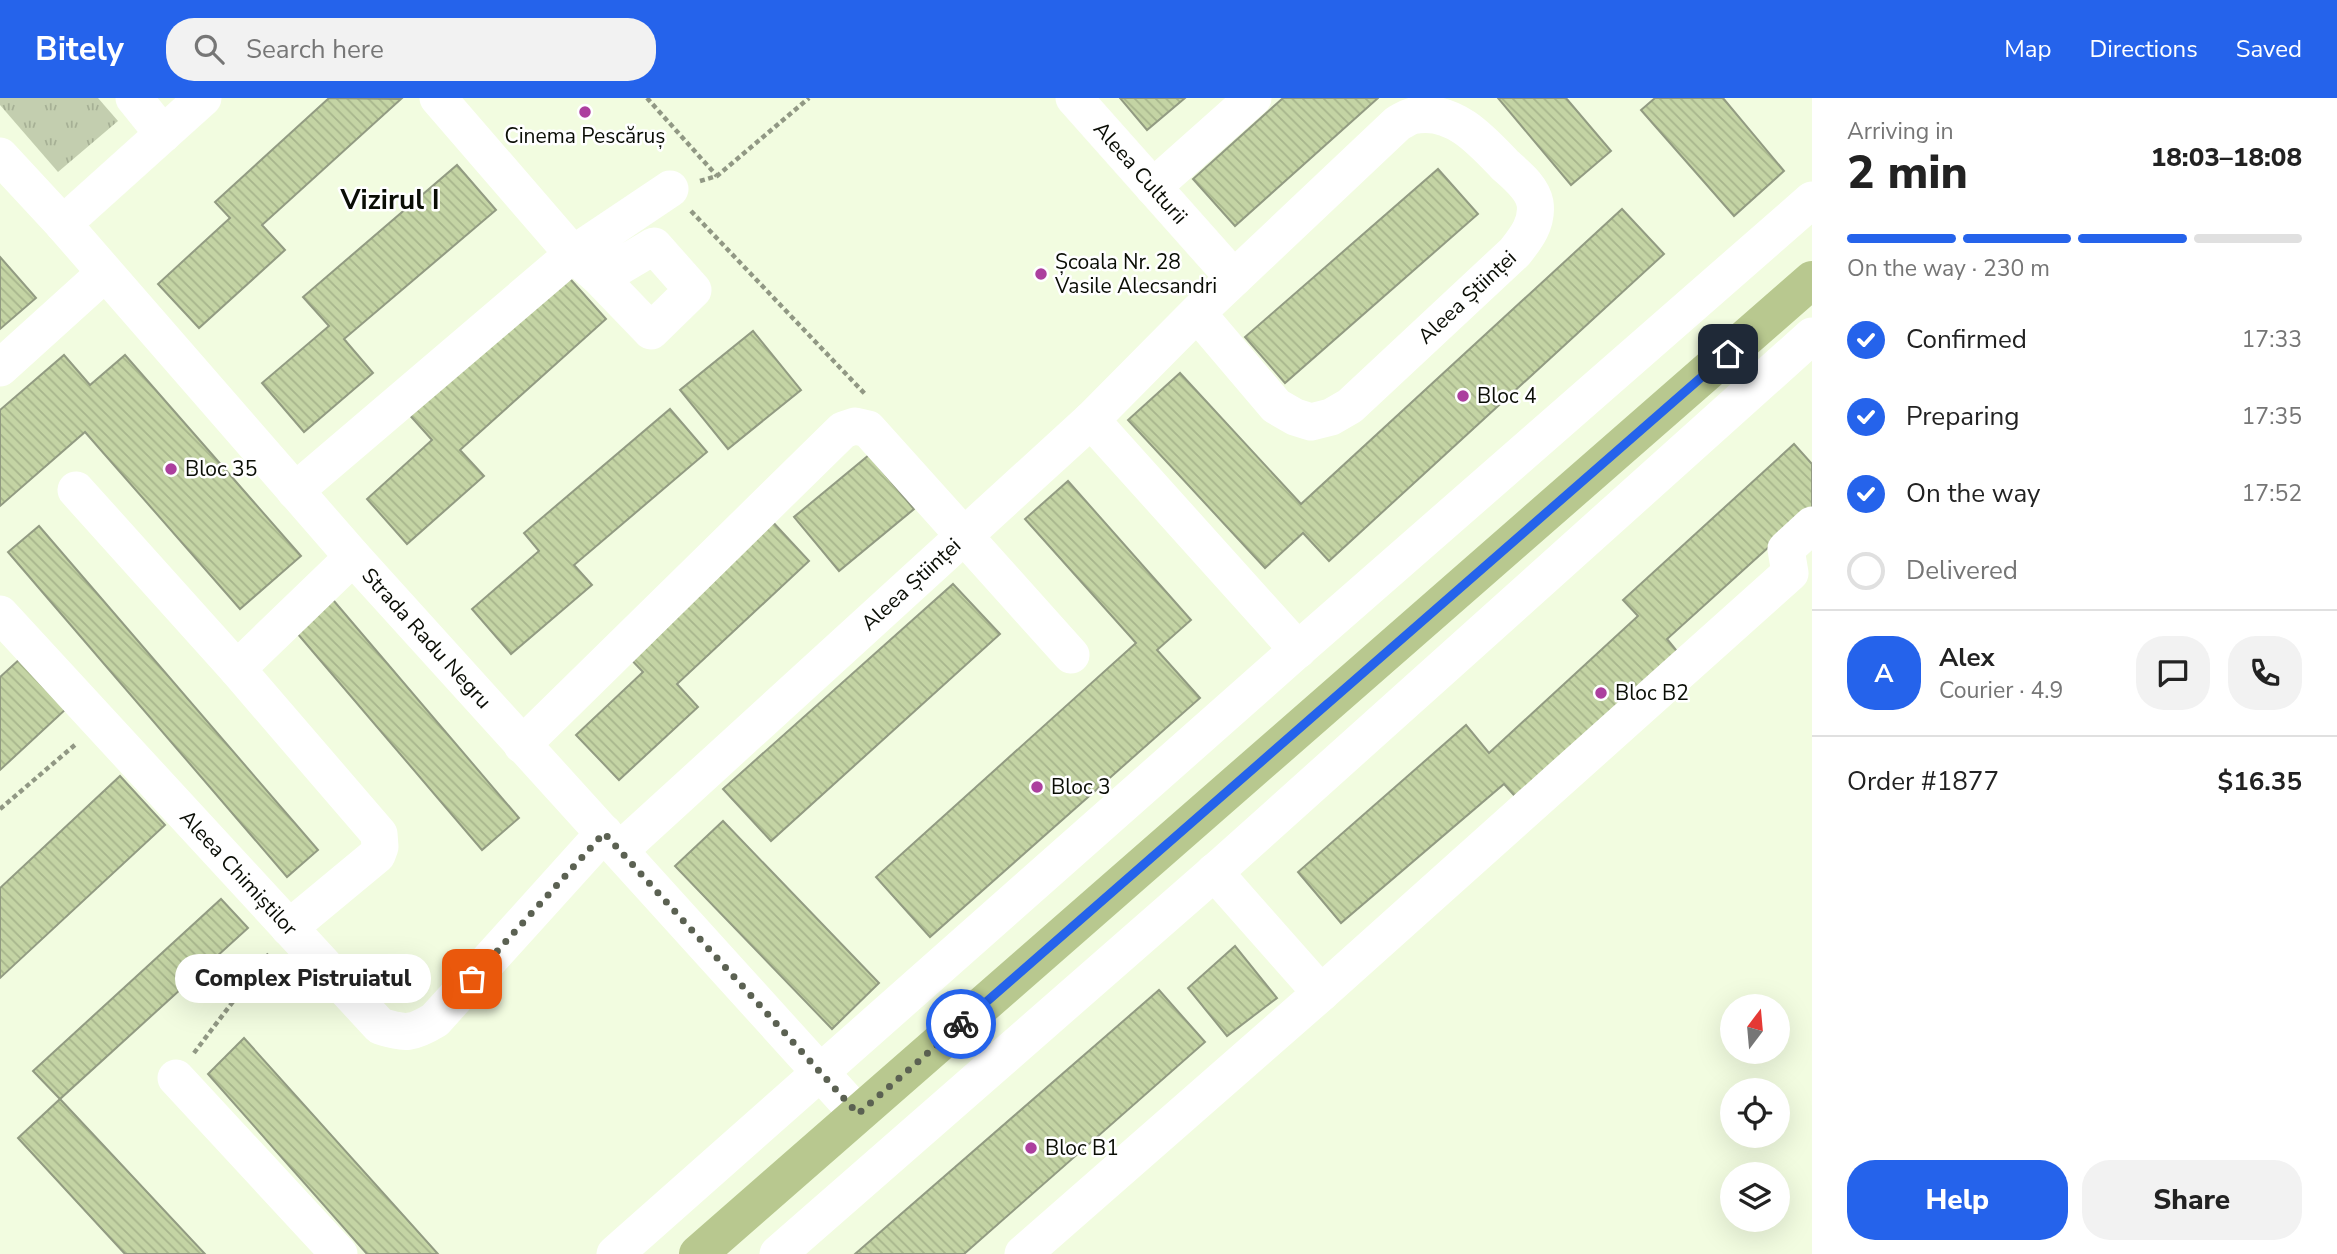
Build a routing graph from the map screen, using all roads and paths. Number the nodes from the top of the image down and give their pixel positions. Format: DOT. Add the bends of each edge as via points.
graph roads {
  1 [pos="134,98"];
  2 [pos="203,98"];
  3 [pos="438,98"];
  4 [pos="647,98"];
  5 [pos="809,98"];
  6 [pos="1074,98"];
  7 [pos="1253,98"];
  8 [pos="163,134"];
  9 [pos="0,156"];
  10 [pos="717,176"];
  11 [pos="1153,187"];
  12 [pos="670,189"];
  13 [pos="1812,200"];
  14 [pos="63,223"];
  15 [pos="573,254"];
  16 [pos="105,273"];
  17 [pos="600,278"];
  18 [pos="1234,278"];
  19 [pos="1812,281"];
  20 [pos="1197,313"];
  21 [pos="1812,335"];
  22 [pos="0,368"];
  23 [pos="870,399"];
  24 [pos="1091,420"];
  25 [pos="76,489"];
  26 [pos="295,491"];
  27 [pos="1812,525"];
  28 [pos="963,538"];
  29 [pos="353,558"];
  30 [pos="0,614"];
  31 [pos="1298,650"];
  32 [pos="1071,654"];
  33 [pos="237,669"];
  34 [pos="100,723"];
  35 [pos="522,746"];
  36 [pos="0,809"];
  37 [pos="612,842"];
  38 [pos="1214,872"];
  39 [pos="289,928"];
  40 [pos="1321,993"];
  41 [pos="821,1072"];
  42 [pos="176,1077"];
  43 [pos="858,1114"];
  44 [pos="339,1254"];
  45 [pos="615,1254"];
  46 [pos="698,1254"];
  47 [pos="778,1254"];
  48 [pos="1023,1254"];
  1 -- 8 [label="street"];
  2 -- 8 [label="street"];
  3 -- 15 [label="street"];
  4 -- 10 [label="path"];
  5 -- 10 [label="path"];
  6 -- 11 [label="street, Aleea Culturii"];
  7 -- 11 [label="street"];
  8 -- 14 [label="street"];
  9 -- 14 [label="street, Strada Radu Negru"];
  10 -- 12 [label="path"];
  11 -- 18 [label="street, Aleea Culturii"];
  12 -- 15 [label="street"];
  12 -- 23 [label="path"];
  13 -- 31 [label="street"];
  14 -- 16 [label="street, Strada Radu Negru"];
  15 -- 17 [label="street"];
  15 -- 26 [label="street"];
  16 -- 22 [label="street"];
  16 -- 26 [label="street, Strada Radu Negru"];
  18 -- 20 [label="street, Aleea Științei"];
  18 -- 20 [label="street, Aleea Științei" via="1398,123 1417,114 1455,122 1474,134 1529,188 1535,202 1530,233 1515,252 1350,406 1331,417 1311,422 1276,406"];
  19 -- 43 [label="main road"];
  20 -- 24 [label="street, Aleea Științei"];
  21 -- 38 [label="street"];
  24 -- 28 [label="street, Aleea Științei"];
  24 -- 31 [label="street"];
  25 -- 33 [label="street"];
  26 -- 29 [label="street, Strada Radu Negru"];
  27 -- 40 [label="street" via="1786,549 1790,573"];
  28 -- 32 [label="street"];
  28 -- 35 [label="street" via="868,429 855,426 843,430"];
  28 -- 37 [label="street, Aleea Științei"];
  29 -- 33 [label="street"];
  29 -- 35 [label="street, Strada Radu Negru"];
  30 -- 34 [label="street, Aleea Chimiștilor"];
  31 -- 41 [label="street"];
  33 -- 39 [label="street" via="379,834 377,855"];
  34 -- 36 [label="path"];
  34 -- 39 [label="street, Aleea Chimiștilor"];
  35 -- 37 [label="street, Strada Radu Negru"];
  37 -- 39 [label="street, Aleea Chimiștilor" via="435,1020 417,1031 401,1033 380,1026"];
  37 -- 41 [label="street, Strada Radu Negru"];
  38 -- 40 [label="street"];
  38 -- 47 [label="street"];
  39 -- 42 [label="path"];
  40 -- 48 [label="street"];
  41 -- 43 [label="street, Strada Radu Negru"];
  41 -- 45 [label="street"];
  42 -- 44 [label="street"];
  43 -- 46 [label="main road"];
}
